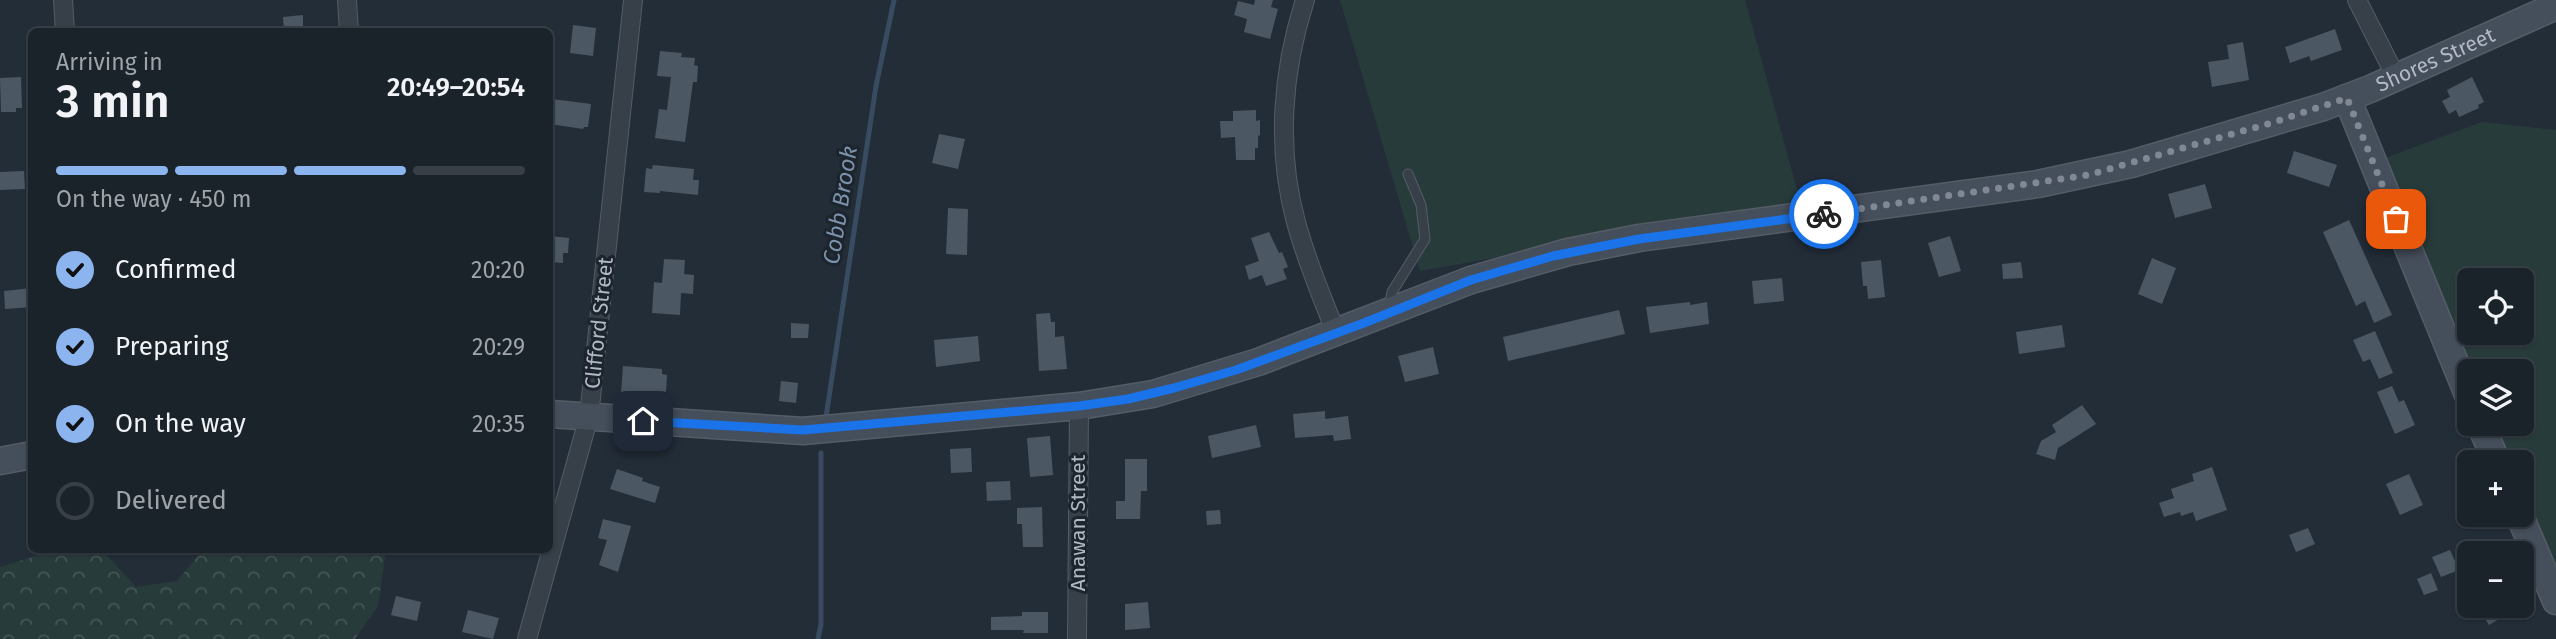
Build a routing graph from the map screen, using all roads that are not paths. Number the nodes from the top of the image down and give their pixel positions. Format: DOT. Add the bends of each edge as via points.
graph roads {
  1 [pos="63,0"];
  2 [pos="347,0"];
  3 [pos="633,0"];
  4 [pos="1306,0"];
  5 [pos="2357,0"];
  6 [pos="2556,6"];
  7 [pos="65,28"];
  8 [pos="349,28"];
  9 [pos="2396,77"];
  10 [pos="2347,98"];
  11 [pos="1408,174"];
  12 [pos="1388,313"];
  13 [pos="1336,333"];
  14 [pos="2457,368"];
  15 [pos="1079,406"];
  16 [pos="553,414"];
  17 [pos="589,416"];
  18 [pos="28,455"];
  19 [pos="0,461"];
  20 [pos="2525,527"];
  21 [pos="553,545"];
  22 [pos="551,553"];
  23 [pos="2556,601"];
  24 [pos="527,639"];
  25 [pos="1077,639"];
  1 -- 7 [label="street"];
  2 -- 8 [label="street"];
  3 -- 17 [label="street, Clifford Street"];
  4 -- 13 [label="street" via="1286,89 1286,163 1301,241"];
  5 -- 9 [label="street"];
  6 -- 9 [label="street, Shores Street"];
  9 -- 10 [label="street, Shores Street"];
  10 -- 12 [label="street, Shores Street" via="2066,179 1568,252 1471,280"];
  10 -- 14 [label="street"];
  11 -- 12 [label="lane" via="1421,205 1424,239 1392,292"];
  12 -- 13 [label="street, Shores Street"];
  13 -- 15 [label="street, Shores Street" via="1194,383"];
  15 -- 17 [label="street, Shores Street" via="803,430"];
  15 -- 25 [label="street, Anawan Street"];
  16 -- 17 [label="street, Shores Street"];
  17 -- 21 [label="street, Clifford Street"];
  18 -- 19 [label="street"];
  20 -- 23 [label="street"];
  22 -- 24 [label="street, Clifford Street"];
}
